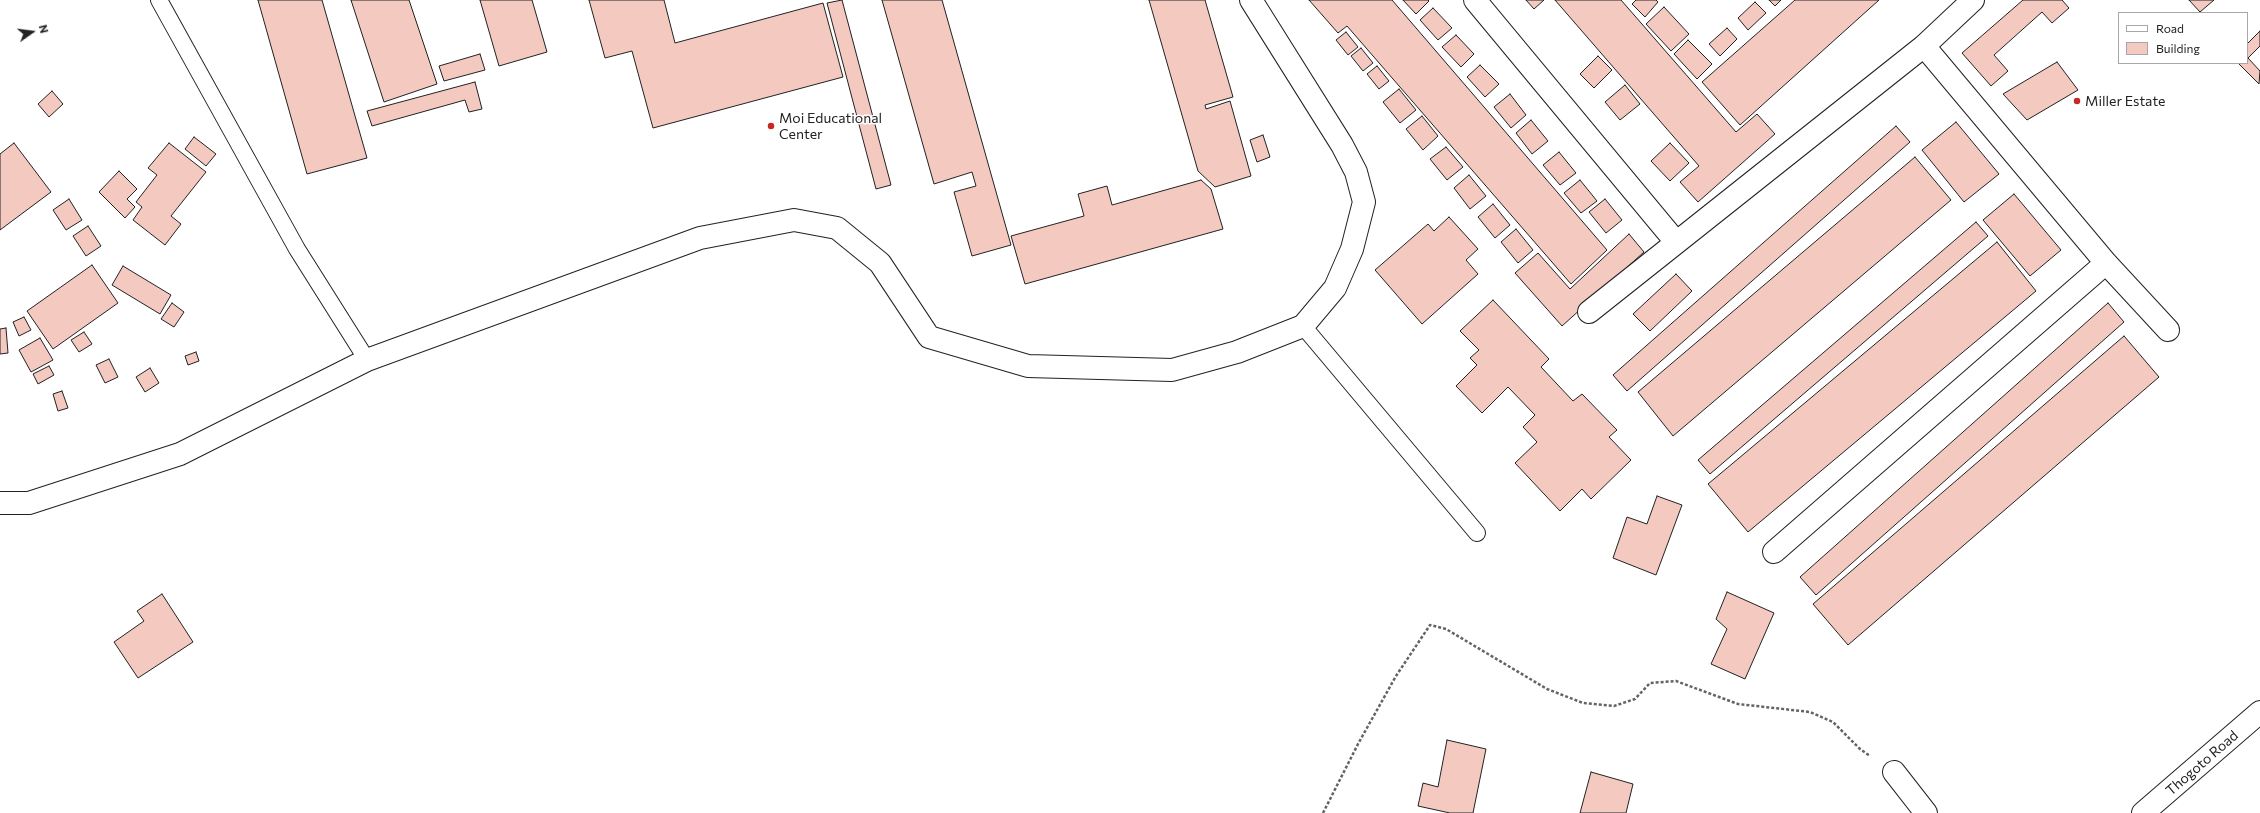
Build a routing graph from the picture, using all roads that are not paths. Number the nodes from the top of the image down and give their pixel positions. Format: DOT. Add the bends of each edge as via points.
graph roads {
  1 [pos="159,0"];
  2 [pos="1251,0"];
  3 [pos="1475,0"];
  4 [pos="1973,0"];
  5 [pos="1924,46"];
  6 [pos="1676,242"];
  7 [pos="2106,263"];
  8 [pos="1590,312"];
  9 [pos="1303,326"];
  10 [pos="2168,330"];
  11 [pos="367,360"];
  12 [pos="0,503"];
  13 [pos="1477,533"];
  14 [pos="1774,552"];
  15 [pos="2260,712"];
  16 [pos="1894,772"];
  17 [pos="1926,813"];
  18 [pos="2143,813"];
  1 -- 11 [label="lane" via="296,249"];
  2 -- 9 [label="street" via="1342,145 1356,172 1364,202 1352,249 1335,288"];
  3 -- 6 [label="street"];
  4 -- 5 [label="street"];
  5 -- 6 [label="street"];
  5 -- 7 [label="street"];
  6 -- 8 [label="street"];
  7 -- 10 [label="street"];
  7 -- 14 [label="street"];
  9 -- 11 [label="street" via="1237,352 1172,370 1028,366 929,336 880,264 837,228 794,220 700,238"];
  9 -- 13 [label="lane"];
  11 -- 12 [label="street" via="180,454 29,503"];
  15 -- 18 [label="street, Thogoto Road"];
  16 -- 17 [label="street"];
}
